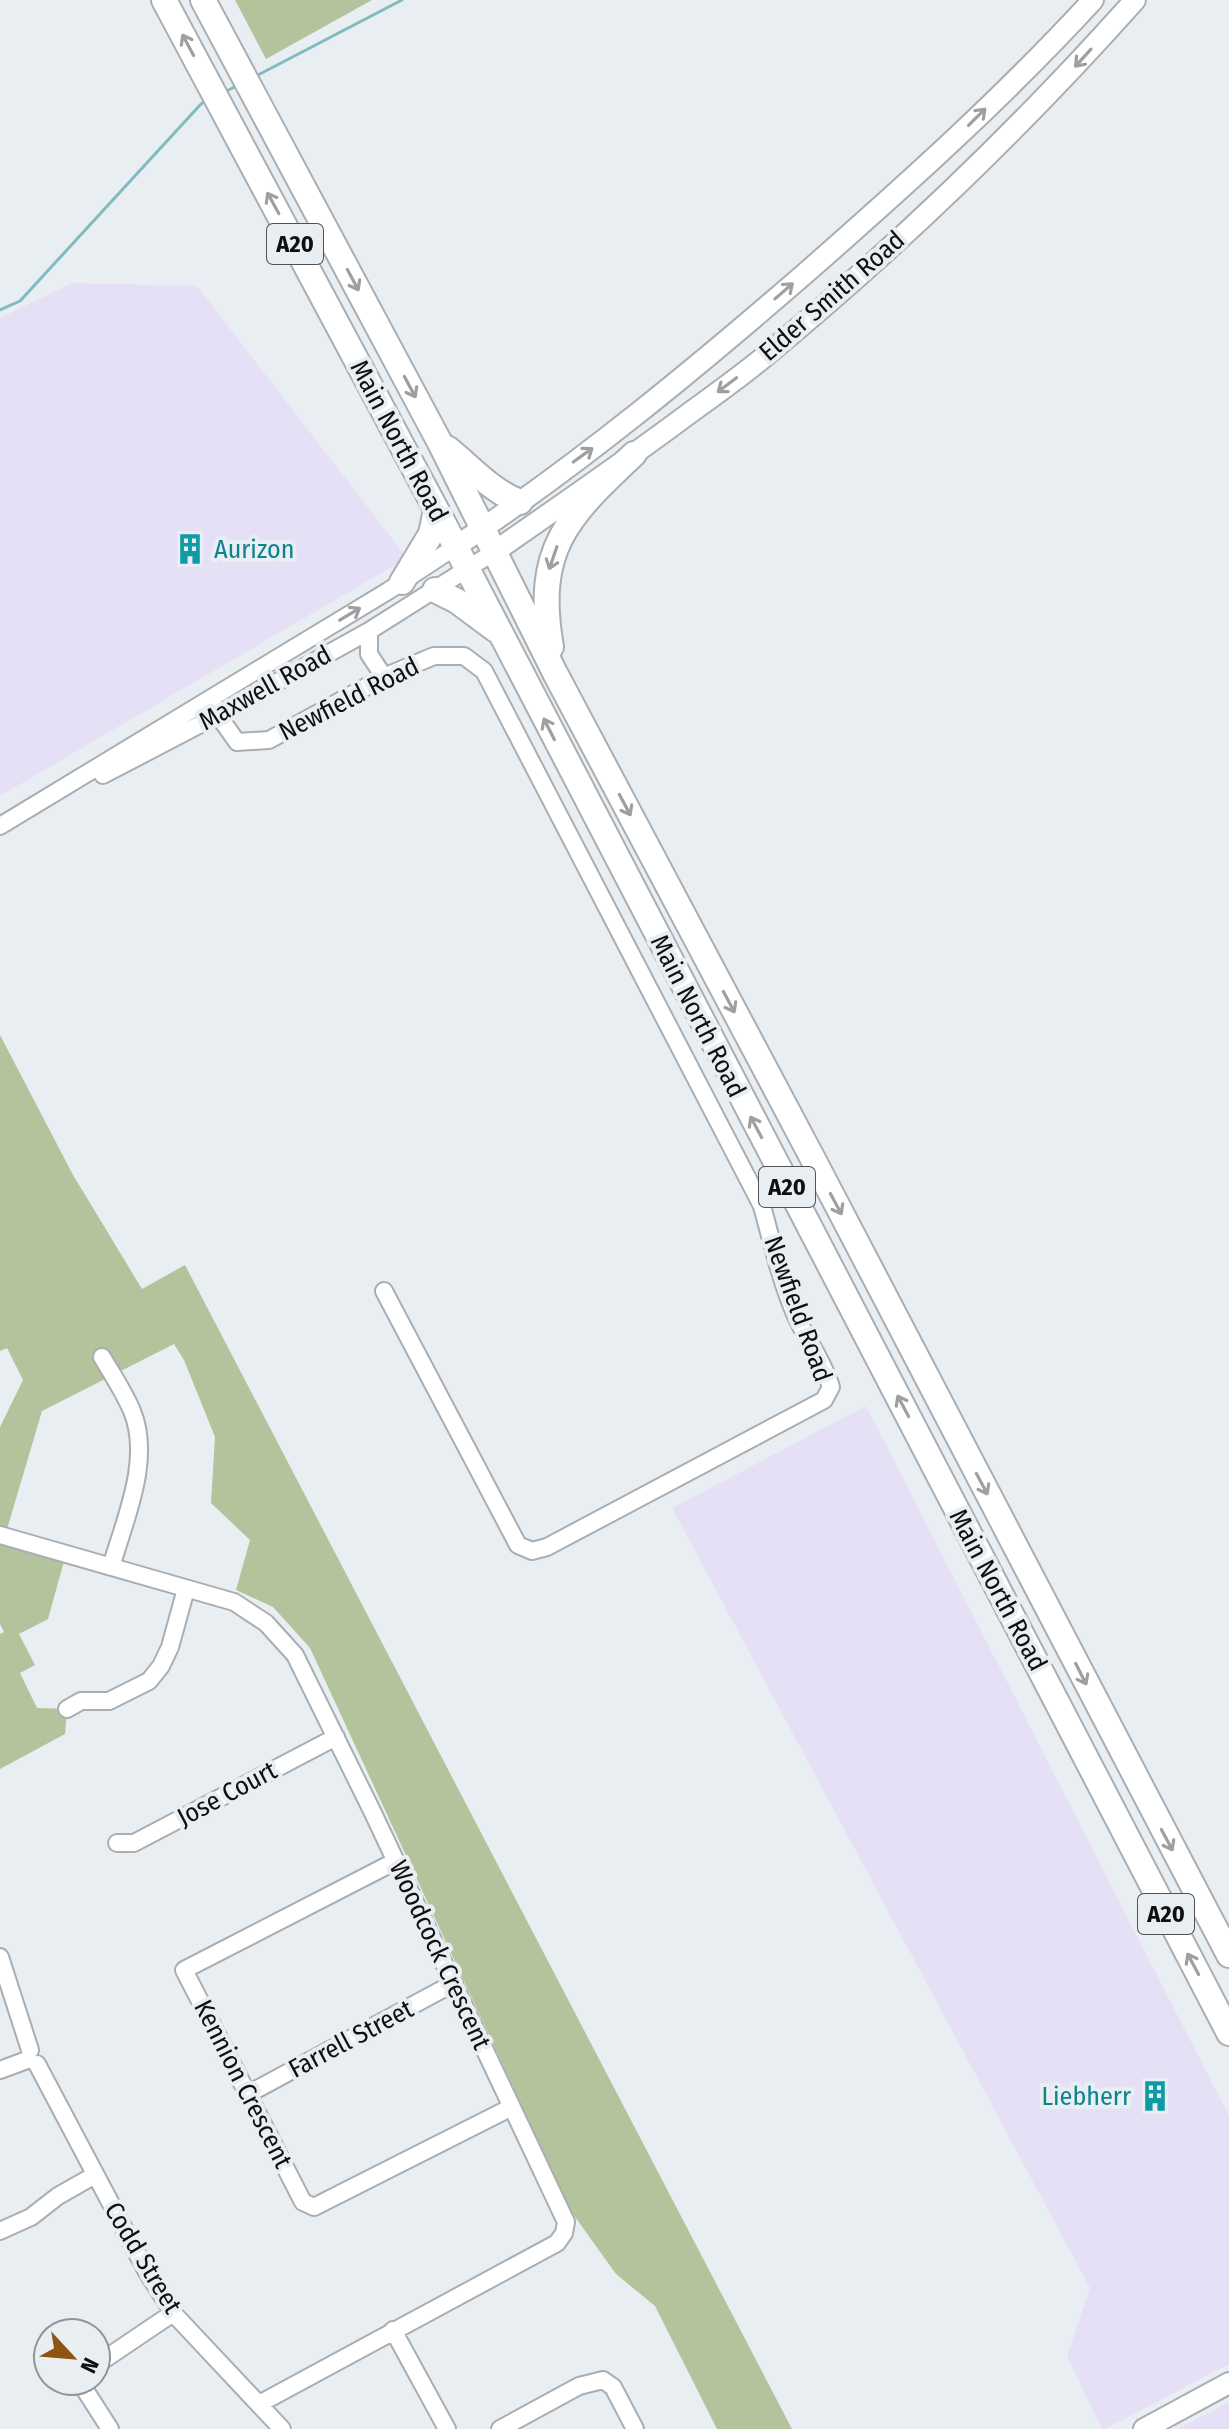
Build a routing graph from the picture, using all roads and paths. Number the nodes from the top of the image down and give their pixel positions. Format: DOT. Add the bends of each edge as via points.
graph roads {
  1 [pos="164,0"];
  2 [pos="203,0"];
  3 [pos="1093,0"];
  4 [pos="1135,0"];
  5 [pos="439,441"];
  6 [pos="634,454"];
  7 [pos="520,502"];
  8 [pos="436,510"];
  9 [pos="483,529"];
  10 [pos="455,547"];
  11 [pos="494,552"];
  12 [pos="467,570"];
  13 [pos="402,582"];
  14 [pos="435,590"];
  15 [pos="369,631"];
  16 [pos="498,631"];
  17 [pos="305,641"];
  18 [pos="315,660"];
  19 [pos="555,673"];
  20 [pos="384,677"];
  21 [pos="211,698"];
  22 [pos="218,715"];
  23 [pos="29,810"];
  24 [pos="0,826"];
  25 [pos="384,1291"];
  26 [pos="102,1357"];
  27 [pos="0,1535"];
  28 [pos="111,1567"];
  29 [pos="186,1589"];
  30 [pos="67,1709"];
  31 [pos="336,1737"];
  32 [pos="117,1843"];
  33 [pos="396,1861"];
  34 [pos="1229,1955"];
  35 [pos="0,1957"];
  36 [pos="454,1983"];
  37 [pos="1229,2033"];
  38 [pos="31,2058"];
  39 [pos="0,2070"];
  40 [pos="248,2094"];
  41 [pos="512,2107"];
  42 [pos="95,2175"];
  43 [pos="0,2231"];
  44 [pos="173,2313"];
  45 [pos="393,2330"];
  46 [pos="112,2354"];
  47 [pos="1229,2383"];
  48 [pos="89,2397"];
  49 [pos="259,2404"];
  50 [pos="110,2429"];
  51 [pos="282,2429"];
  52 [pos="447,2429"];
  53 [pos="500,2429"];
  54 [pos="635,2429"];
  55 [pos="1144,2429"];
  8 -- 1 [label="highway, Main North Road / A20, one-way"];
  2 -- 5 [label="highway, Main North Road / A20, one-way"];
  7 -- 3 [label="main road, Elder Smith Road, one-way" via="697,367 929,165"];
  4 -- 6 [label="main road, Elder Smith Road, one-way" via="948,195 762,359"];
  5 -- 7 [label="highway" via="492,486"];
  5 -- 9 [label="highway, Main North Road / A20"];
  6 -- 11 [label="main road, Elder Smith Road"];
  6 -- 19 [label="highway, one-way" via="571,520 551,559 545,615"];
  7 -- 9 [label="main road, Elder Smith Road"];
  8 -- 10 [label="highway, Main North Road / A20"];
  8 -- 13 [label="highway" via="431,534"];
  9 -- 10 [label="main road, Elder Smith Road"];
  9 -- 11 [label="highway, Main North Road / A20"];
  10 -- 12 [label="highway, Main North Road / A20"];
  10 -- 13 [label="street, Maxwell Road"];
  11 -- 12 [label="street, Maxwell Road"];
  11 -- 19 [label="highway, Main North Road / A20"];
  12 -- 14 [label="street, Maxwell Road"];
  12 -- 16 [label="highway, Main North Road / A20"];
  17 -- 13 [label="street, Maxwell Road, one-way"];
  14 -- 15 [label="street, Maxwell Road"];
  14 -- 16 [label="highway"];
  15 -- 18 [label="street, Maxwell Road"];
  15 -- 20 [label="street" via="369,654"];
  37 -- 16 [label="highway, Main North Road / A20, one-way"];
  17 -- 18 [label="street"];
  17 -- 21 [label="street, Maxwell Road"];
  18 -- 22 [label="street, Maxwell Road"];
  19 -- 34 [label="highway, Main North Road / A20, one-way"];
  20 -- 22 [label="street, Newfield Road" via="269,740 237,742"];
  20 -- 25 [label="street, Newfield Road" via="434,656 464,656 484,671 762,1206 796,1315 831,1387 824,1400 810,1408 532,1551 518,1545"];
  21 -- 22 [label="street"];
  21 -- 23 [label="street, Maxwell Road"];
  22 -- 23 [label="street, Maxwell Road"];
  23 -- 24 [label="street, Maxwell Road"];
  26 -- 28 [label="street" via="139,1433 139,1467"];
  27 -- 28 [label="street, Woodcock Crescent"];
  28 -- 29 [label="street, Woodcock Crescent"];
  29 -- 30 [label="street" via="170,1647 149,1681 109,1701 81,1701"];
  29 -- 31 [label="street, Woodcock Crescent" via="234,1602 266,1623 295,1655"];
  31 -- 32 [label="street, Jose Court" via="134,1843"];
  31 -- 33 [label="street, Woodcock Crescent"];
  33 -- 36 [label="street, Woodcock Crescent"];
  33 -- 40 [label="street, Kennion Crescent" via="184,1970"];
  35 -- 38 [label="street, Codd Street"];
  36 -- 40 [label="street, Farrell Street"];
  36 -- 41 [label="street, Woodcock Crescent"];
  38 -- 39 [label="street"];
  38 -- 42 [label="street, Codd Street"];
  40 -- 41 [label="street, Kennion Crescent" via="303,2202 314,2207"];
  41 -- 45 [label="street, Woodcock Crescent" via="566,2222 564,2233 557,2243"];
  42 -- 43 [label="street"];
  42 -- 44 [label="street, Codd Street"];
  44 -- 46 [label="street"];
  44 -- 49 [label="street, Codd Street"];
  45 -- 49 [label="street, Woodcock Crescent"];
  45 -- 52 [label="street"];
  47 -- 55 [label="main road"];
  48 -- 50 [label="street"];
  49 -- 51 [label="street, Codd Street"];
  53 -- 54 [label="street" via="579,2386 603,2380 613,2387"];
}
